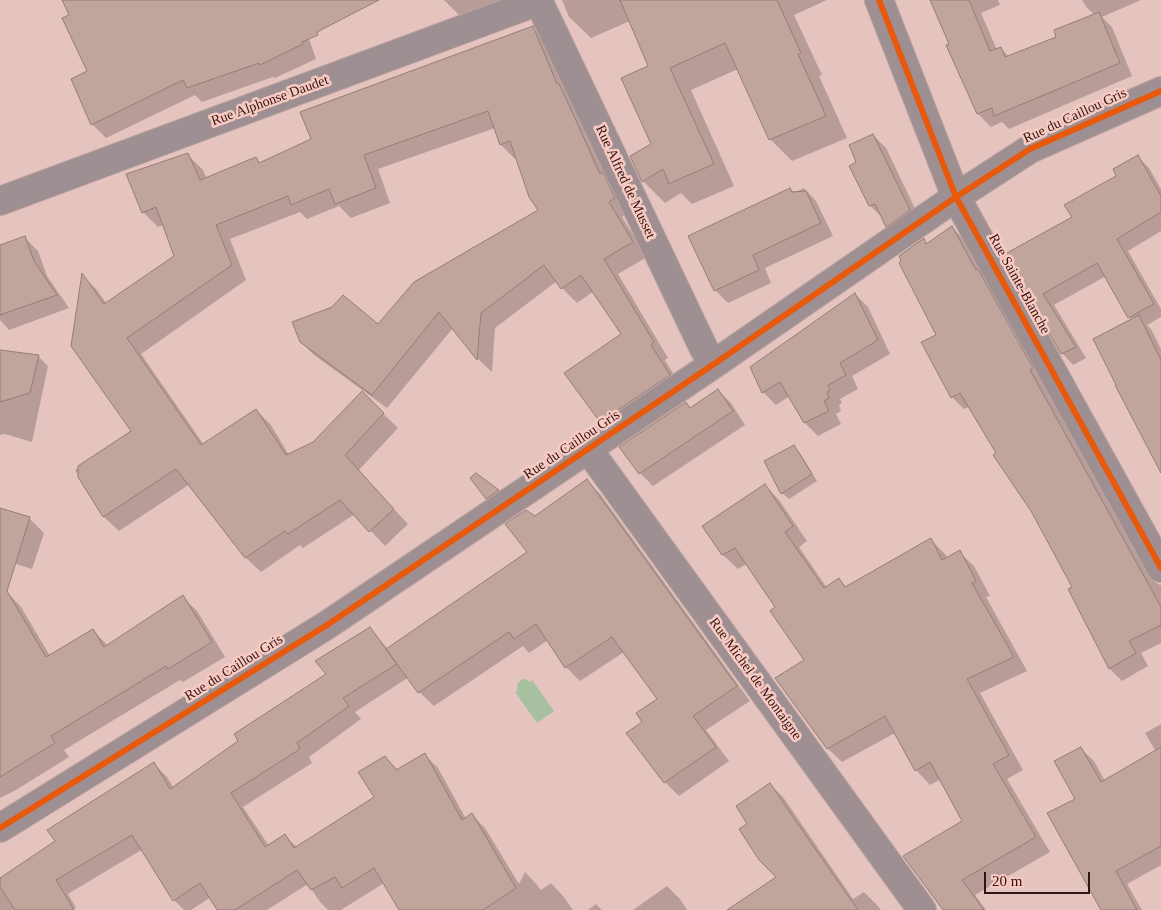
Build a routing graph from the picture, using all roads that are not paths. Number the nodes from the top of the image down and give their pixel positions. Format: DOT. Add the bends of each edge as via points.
graph roads {
  1 [pos="879,0"];
  2 [pos="539,1"];
  3 [pos="1161,91"];
  4 [pos="956,197"];
  5 [pos="0,201"];
  6 [pos="714,364"];
  7 [pos="588,449"];
  8 [pos="1161,568"];
  9 [pos="0,828"];
  10 [pos="922,910"];
  1 -- 4 [label="street, Rue Sainte-Blanche"];
  2 -- 5 [label="street, Rue Alphonse Daudet"];
  2 -- 6 [label="street, Rue Alfred de Musset"];
  3 -- 4 [label="street, Rue du Caillou Gris" via="1030,149"];
  4 -- 6 [label="street, Rue du Caillou Gris"];
  4 -- 8 [label="street, Rue Sainte-Blanche"];
  6 -- 7 [label="street, Rue du Caillou Gris"];
  7 -- 9 [label="street, Rue du Caillou Gris" via="327,625"];
  7 -- 10 [label="street, Rue Michel de Montaigne"];
}
